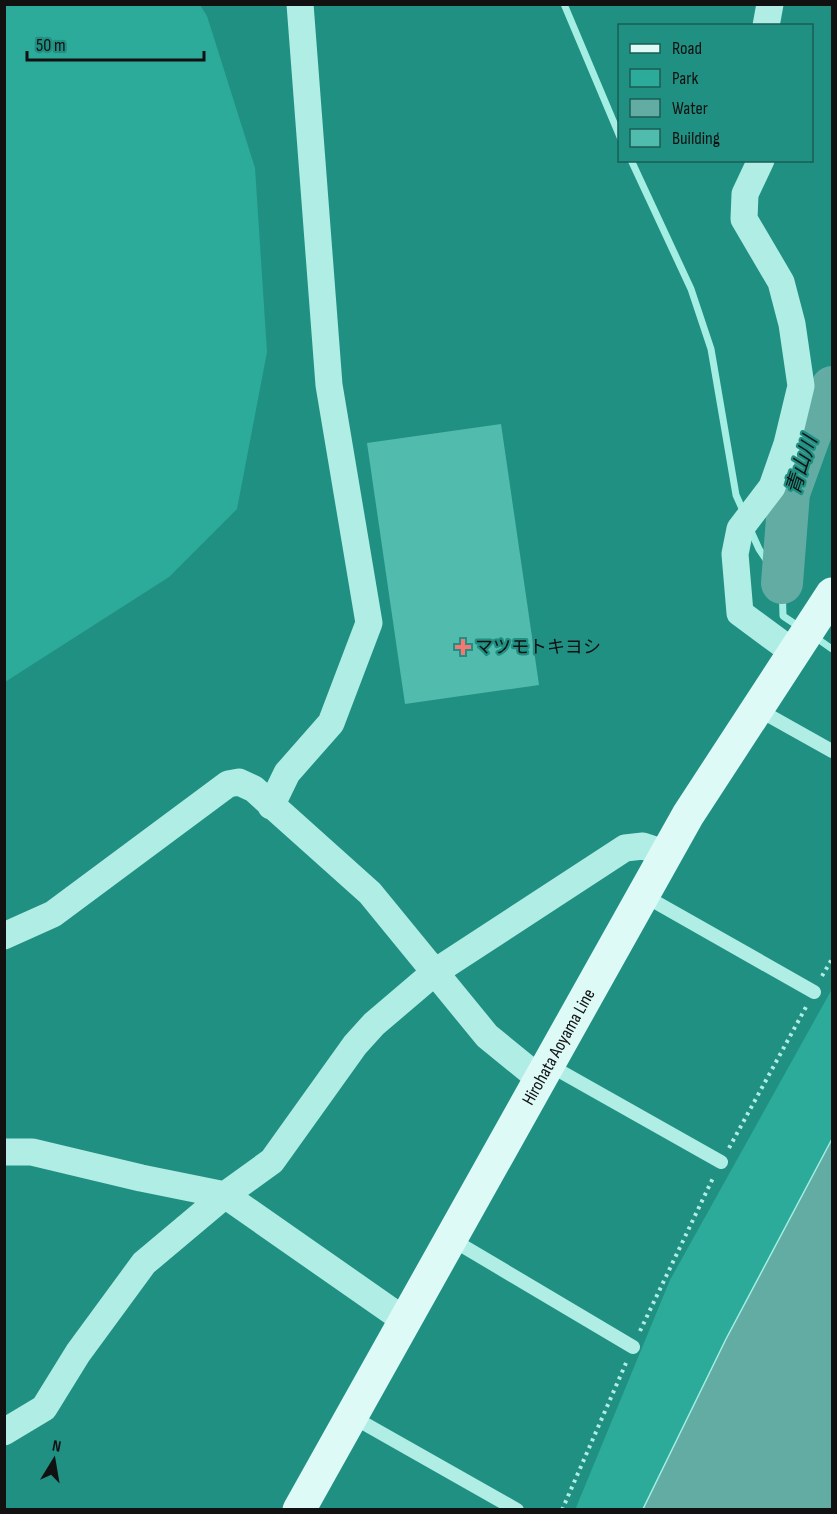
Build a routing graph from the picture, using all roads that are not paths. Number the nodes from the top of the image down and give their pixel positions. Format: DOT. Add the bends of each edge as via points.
graph roads {
  1 [pos="300,4"];
  2 [pos="770,4"];
  3 [pos="766,24"];
  4 [pos="760,162"];
  5 [pos="827,603"];
  6 [pos="796,648"];
  7 [pos="757,709"];
  8 [pos="832,751"];
  9 [pos="271,806"];
  10 [pos="666,854"];
  11 [pos="643,895"];
  12 [pos="4,936"];
  13 [pos="435,972"];
  14 [pos="814,992"];
  15 [pos="545,1072"];
  16 [pos="4,1152"];
  17 [pos="721,1162"];
  18 [pos="225,1195"];
  19 [pos="451,1239"];
  20 [pos="404,1320"];
  21 [pos="633,1347"];
  22 [pos="351,1416"];
  23 [pos="4,1432"];
  24 [pos="299,1509"];
  25 [pos="517,1509"];
  1 -- 9 [label="street" via="329,385 369,623 331,723 287,773"];
  2 -- 3 [label="street"];
  4 -- 6 [label="street" via="745,194 744,219 781,282 801,386 772,487 740,529 735,554 740,613"];
  5 -- 6 [label="main road, Hirohata Aoyama Line"];
  6 -- 7 [label="main road, Hirohata Aoyama Line"];
  7 -- 8 [label="lane"];
  7 -- 10 [label="main road, Hirohata Aoyama Line"];
  9 -- 12 [label="street" via="254,789 239,782 228,784 53,914"];
  9 -- 13 [label="street" via="370,893"];
  10 -- 11 [label="main road, Hirohata Aoyama Line"];
  10 -- 13 [label="street" via="643,846 626,848"];
  11 -- 14 [label="lane"];
  11 -- 15 [label="main road, Hirohata Aoyama Line"];
  13 -- 15 [label="street" via="487,1036"];
  13 -- 18 [label="street" via="355,1045 272,1161"];
  15 -- 17 [label="lane"];
  15 -- 19 [label="main road, Hirohata Aoyama Line"];
  16 -- 18 [label="street" via="32,1152"];
  18 -- 20 [label="street"];
  18 -- 23 [label="street" via="144,1263 78,1353 44,1408"];
  19 -- 20 [label="main road, Hirohata Aoyama Line"];
  19 -- 21 [label="lane"];
  20 -- 22 [label="main road, Hirohata Aoyama Line"];
  22 -- 24 [label="main road, Hirohata Aoyama Line"];
  22 -- 25 [label="lane"];
}
